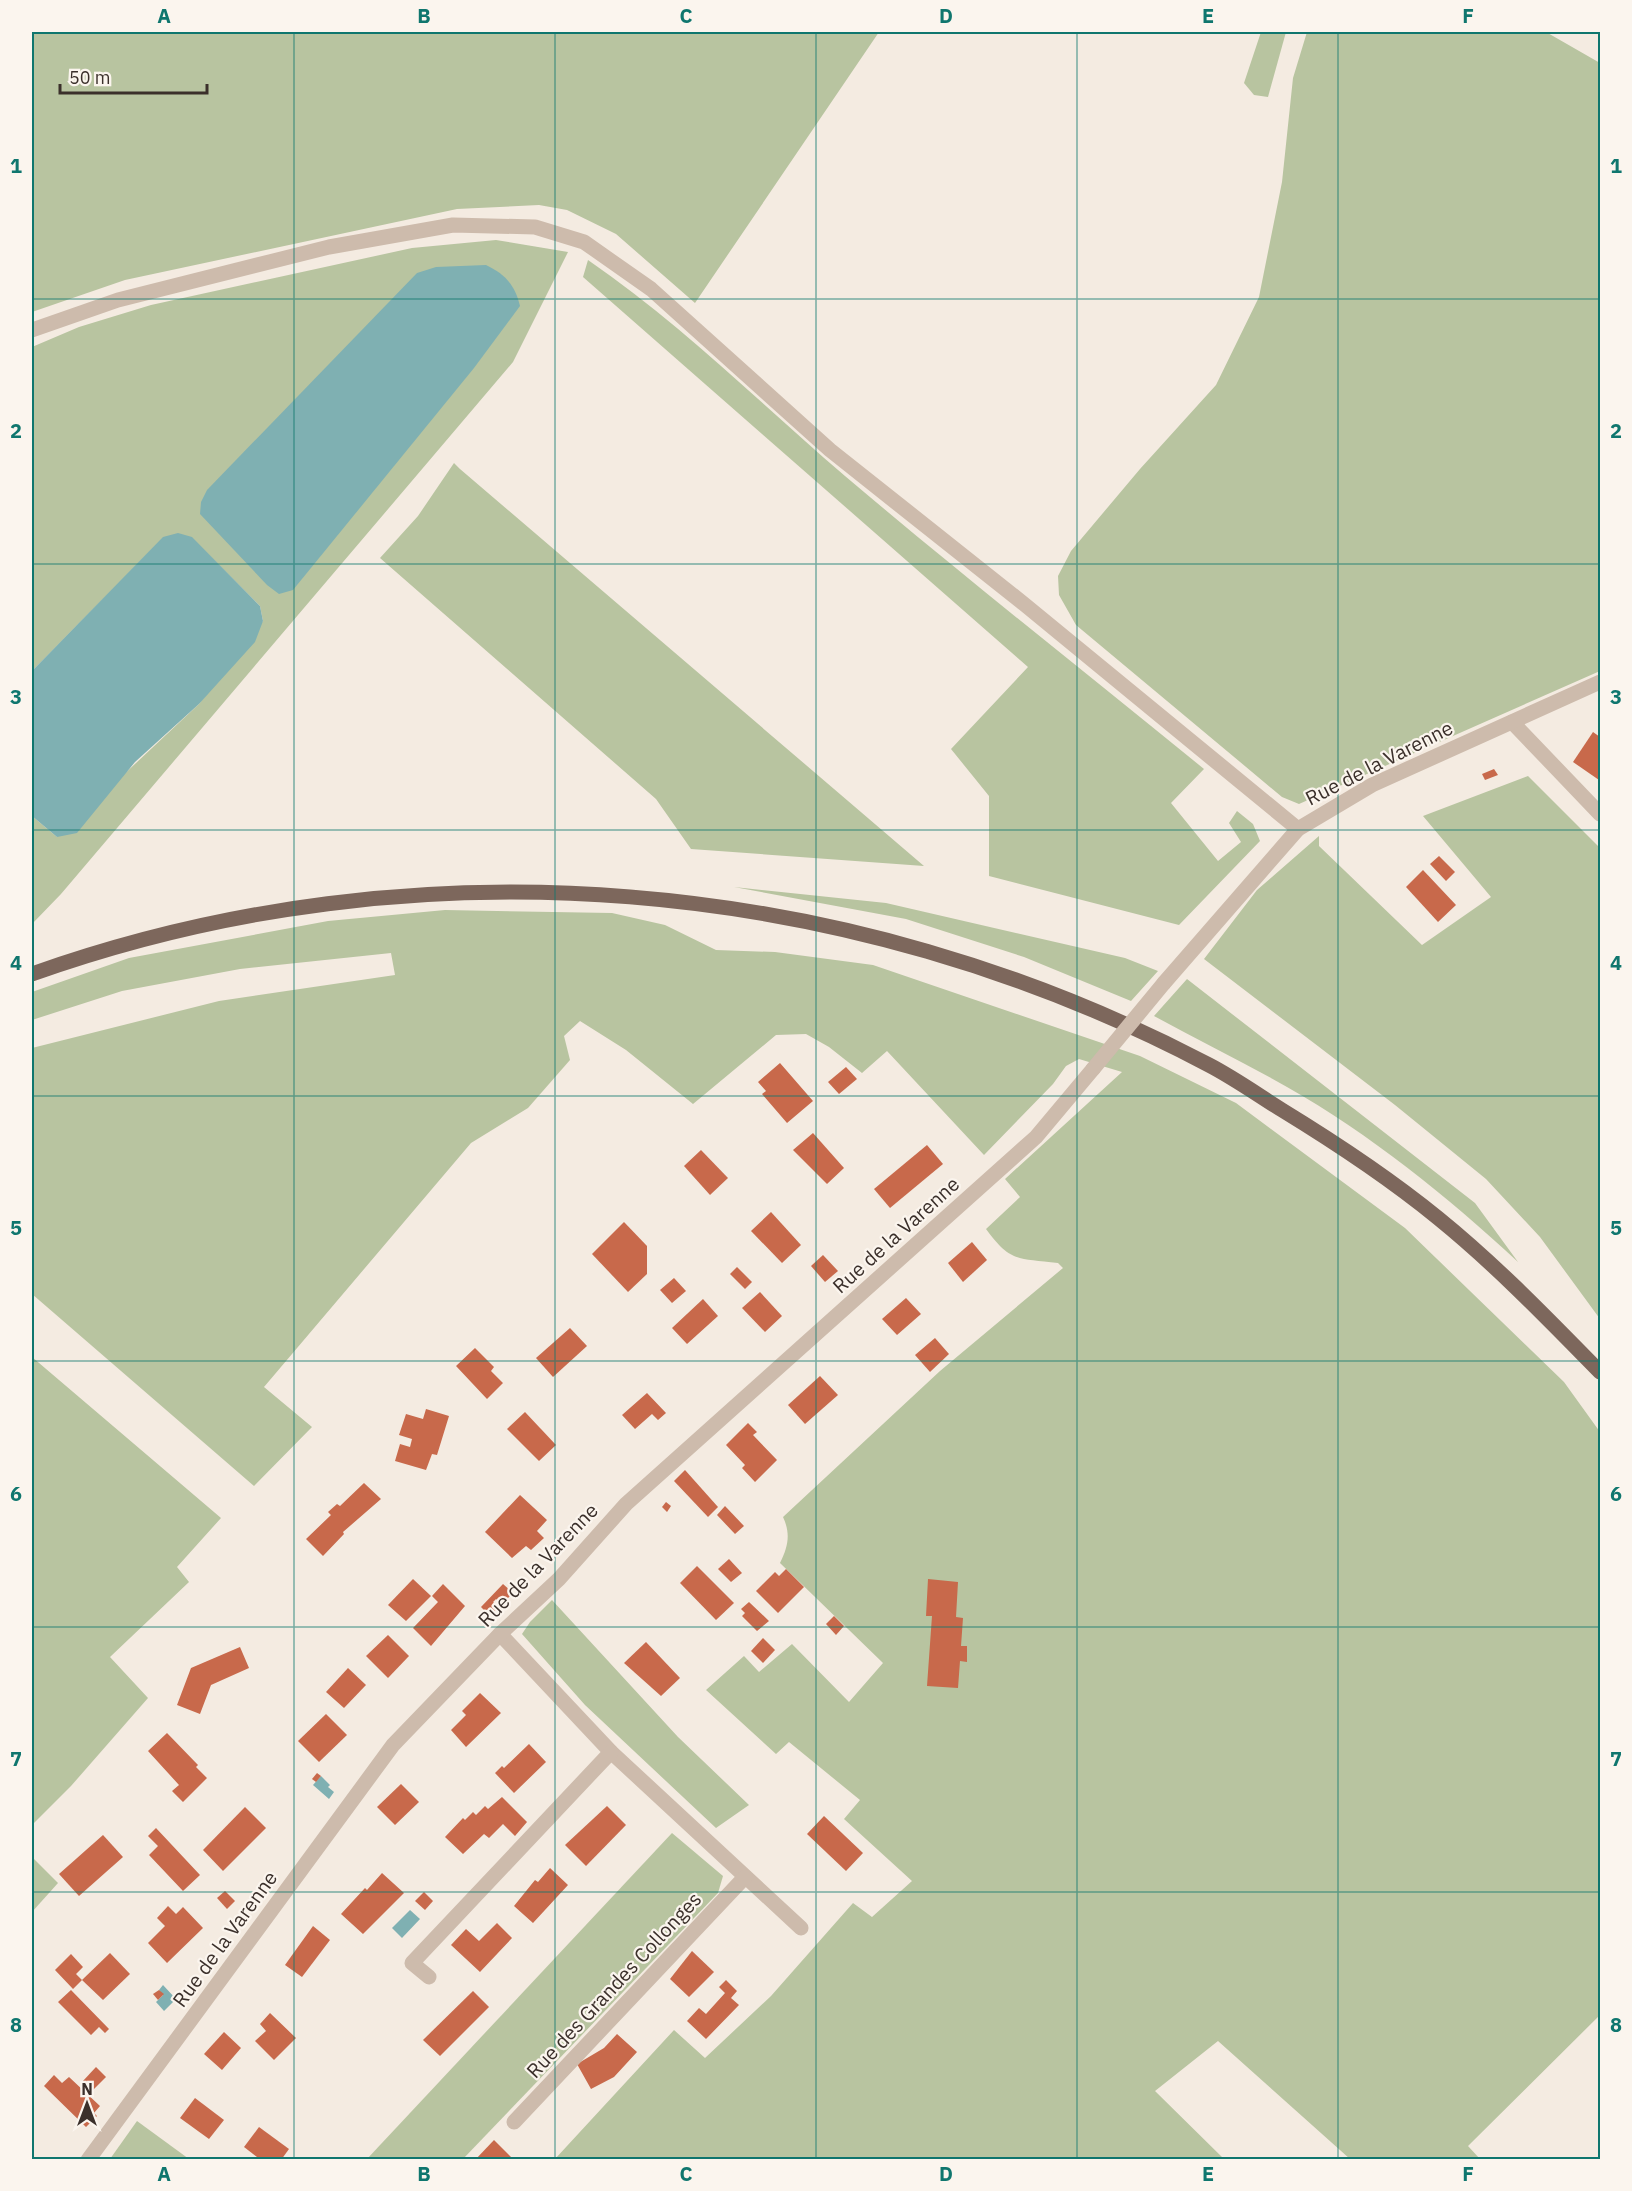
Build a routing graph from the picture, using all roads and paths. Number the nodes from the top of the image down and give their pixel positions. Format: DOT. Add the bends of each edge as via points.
graph roads {
  1 [pos="32,330"];
  2 [pos="1600,682"];
  3 [pos="1512,722"];
  4 [pos="1600,814"];
  5 [pos="1298,829"];
  6 [pos="32,974"];
  7 [pos="1600,1372"];
  8 [pos="500,1634"];
  9 [pos="611,1752"];
  10 [pos="745,1877"];
  11 [pos="801,1928"];
  12 [pos="429,1977"];
  13 [pos="514,2122"];
  14 [pos="88,2160"];
  1 -- 5 [label="street" via="118,300 329,247 453,225 535,226 584,242 651,289 830,450"];
  2 -- 3 [label="street, Rue de la Varenne"];
  3 -- 4 [label="street"];
  3 -- 5 [label="street, Rue de la Varenne" via="1372,785"];
  5 -- 8 [label="street, Rue de la Varenne, bridge" via="1036,1137 626,1504 559,1579"];
  6 -- 7 [label="main road" via="169,933 321,904 506,891 615,894 701,903 780,916 923,950 1053,993 1211,1066 1278,1107 1345,1149 1438,1218 1518,1289"];
  8 -- 9 [label="street"];
  8 -- 14 [label="street, Rue de la Varenne" via="393,1746"];
  9 -- 10 [label="street"];
  9 -- 12 [label="street" via="412,1963"];
  10 -- 11 [label="street"];
  10 -- 13 [label="street, Rue des Grandes Collonges"];
}
